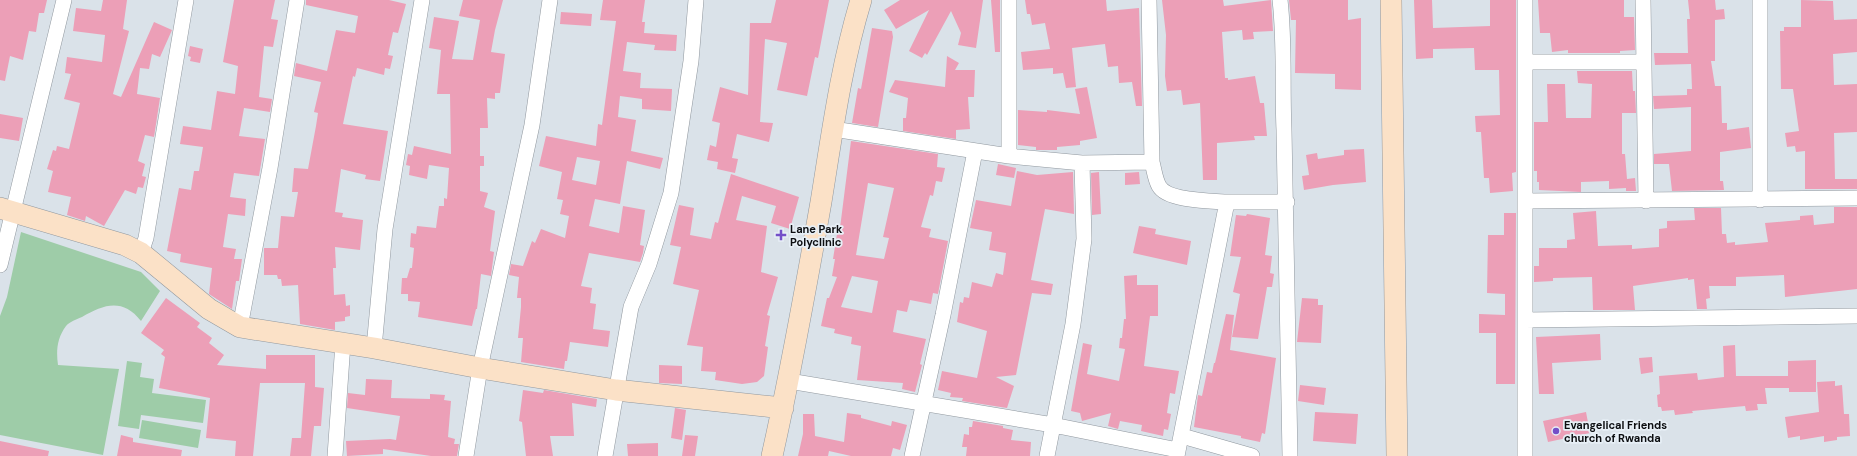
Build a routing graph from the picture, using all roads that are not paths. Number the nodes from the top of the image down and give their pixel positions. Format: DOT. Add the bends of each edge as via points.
graph roads {
  1 [pos="64,0"];
  2 [pos="186,0"];
  3 [pos="296,0"];
  4 [pos="422,0"];
  5 [pos="550,0"];
  6 [pos="696,0"];
  7 [pos="861,0"];
  8 [pos="1009,0"];
  9 [pos="1149,0"];
  10 [pos="1280,0"];
  11 [pos="1391,0"];
  12 [pos="1525,0"];
  13 [pos="1643,0"];
  14 [pos="1760,0"];
  15 [pos="1525,62"];
  16 [pos="1644,62"];
  17 [pos="833,129"];
  18 [pos="976,151"];
  19 [pos="1009,156"];
  20 [pos="1152,162"];
  21 [pos="1082,163"];
  22 [pos="1857,198"];
  23 [pos="1760,200"];
  24 [pos="1526,201"];
  25 [pos="1646,201"];
  26 [pos="1228,202"];
  27 [pos="1286,202"];
  28 [pos="7,210"];
  29 [pos="141,253"];
  30 [pos="0,265"];
  31 [pos="1857,316"];
  32 [pos="1525,320"];
  33 [pos="240,327"];
  34 [pos="344,344"];
  35 [pos="374,348"];
  36 [pos="480,368"];
  37 [pos="789,381"];
  38 [pos="616,390"];
  39 [pos="924,404"];
  40 [pos="783,408"];
  41 [pos="1053,426"];
  42 [pos="1179,447"];
  43 [pos="334,456"];
  44 [pos="466,456"];
  45 [pos="604,456"];
  46 [pos="772,456"];
  47 [pos="912,456"];
  48 [pos="1047,456"];
  49 [pos="1252,456"];
  50 [pos="1290,456"];
  51 [pos="1397,456"];
  52 [pos="1525,456"];
  1 -- 28 [label="street"];
  2 -- 29 [label="street" via="146,238"];
  3 -- 33 [label="street" via="270,168"];
  4 -- 35 [label="street" via="385,230"];
  5 -- 36 [label="street" via="532,125"];
  6 -- 38 [label="street" via="691,61 671,193 649,264 631,307"];
  7 -- 17 [label="street" via="852,29"];
  8 -- 19 [label="street"];
  9 -- 20 [label="street"];
  10 -- 27 [label="street" via="1284,30"];
  11 -- 51 [label="street"];
  12 -- 15 [label="street"];
  13 -- 16 [label="street"];
  14 -- 23 [label="street"];
  15 -- 16 [label="street"];
  15 -- 24 [label="street"];
  16 -- 25 [label="street"];
  17 -- 18 [label="street"];
  17 -- 37 [label="street"];
  18 -- 19 [label="street"];
  18 -- 39 [label="street"];
  19 -- 21 [label="street"];
  20 -- 21 [label="street"];
  20 -- 26 [label="street" via="1159,186 1164,192 1175,197"];
  21 -- 41 [label="street" via="1084,240 1074,324"];
  22 -- 23 [label="street"];
  23 -- 25 [label="street"];
  24 -- 25 [label="street"];
  24 -- 32 [label="street"];
  26 -- 27 [label="street"];
  26 -- 42 [label="street"];
  27 -- 50 [label="street"];
  28 -- 29 [label="street" via="125,245"];
  28 -- 30 [label="street"];
  29 -- 33 [label="street" via="209,309"];
  31 -- 32 [label="street"];
  32 -- 52 [label="street"];
  33 -- 34 [label="street"];
  34 -- 35 [label="street"];
  34 -- 43 [label="street"];
  35 -- 36 [label="street"];
  36 -- 38 [label="street"];
  36 -- 44 [label="street"];
  37 -- 39 [label="street"];
  37 -- 40 [label="street"];
  38 -- 40 [label="street"];
  38 -- 45 [label="street"];
  39 -- 41 [label="street"];
  39 -- 47 [label="street"];
  40 -- 46 [label="street"];
  41 -- 42 [label="street"];
  41 -- 48 [label="street"];
  42 -- 49 [label="street"];
}
